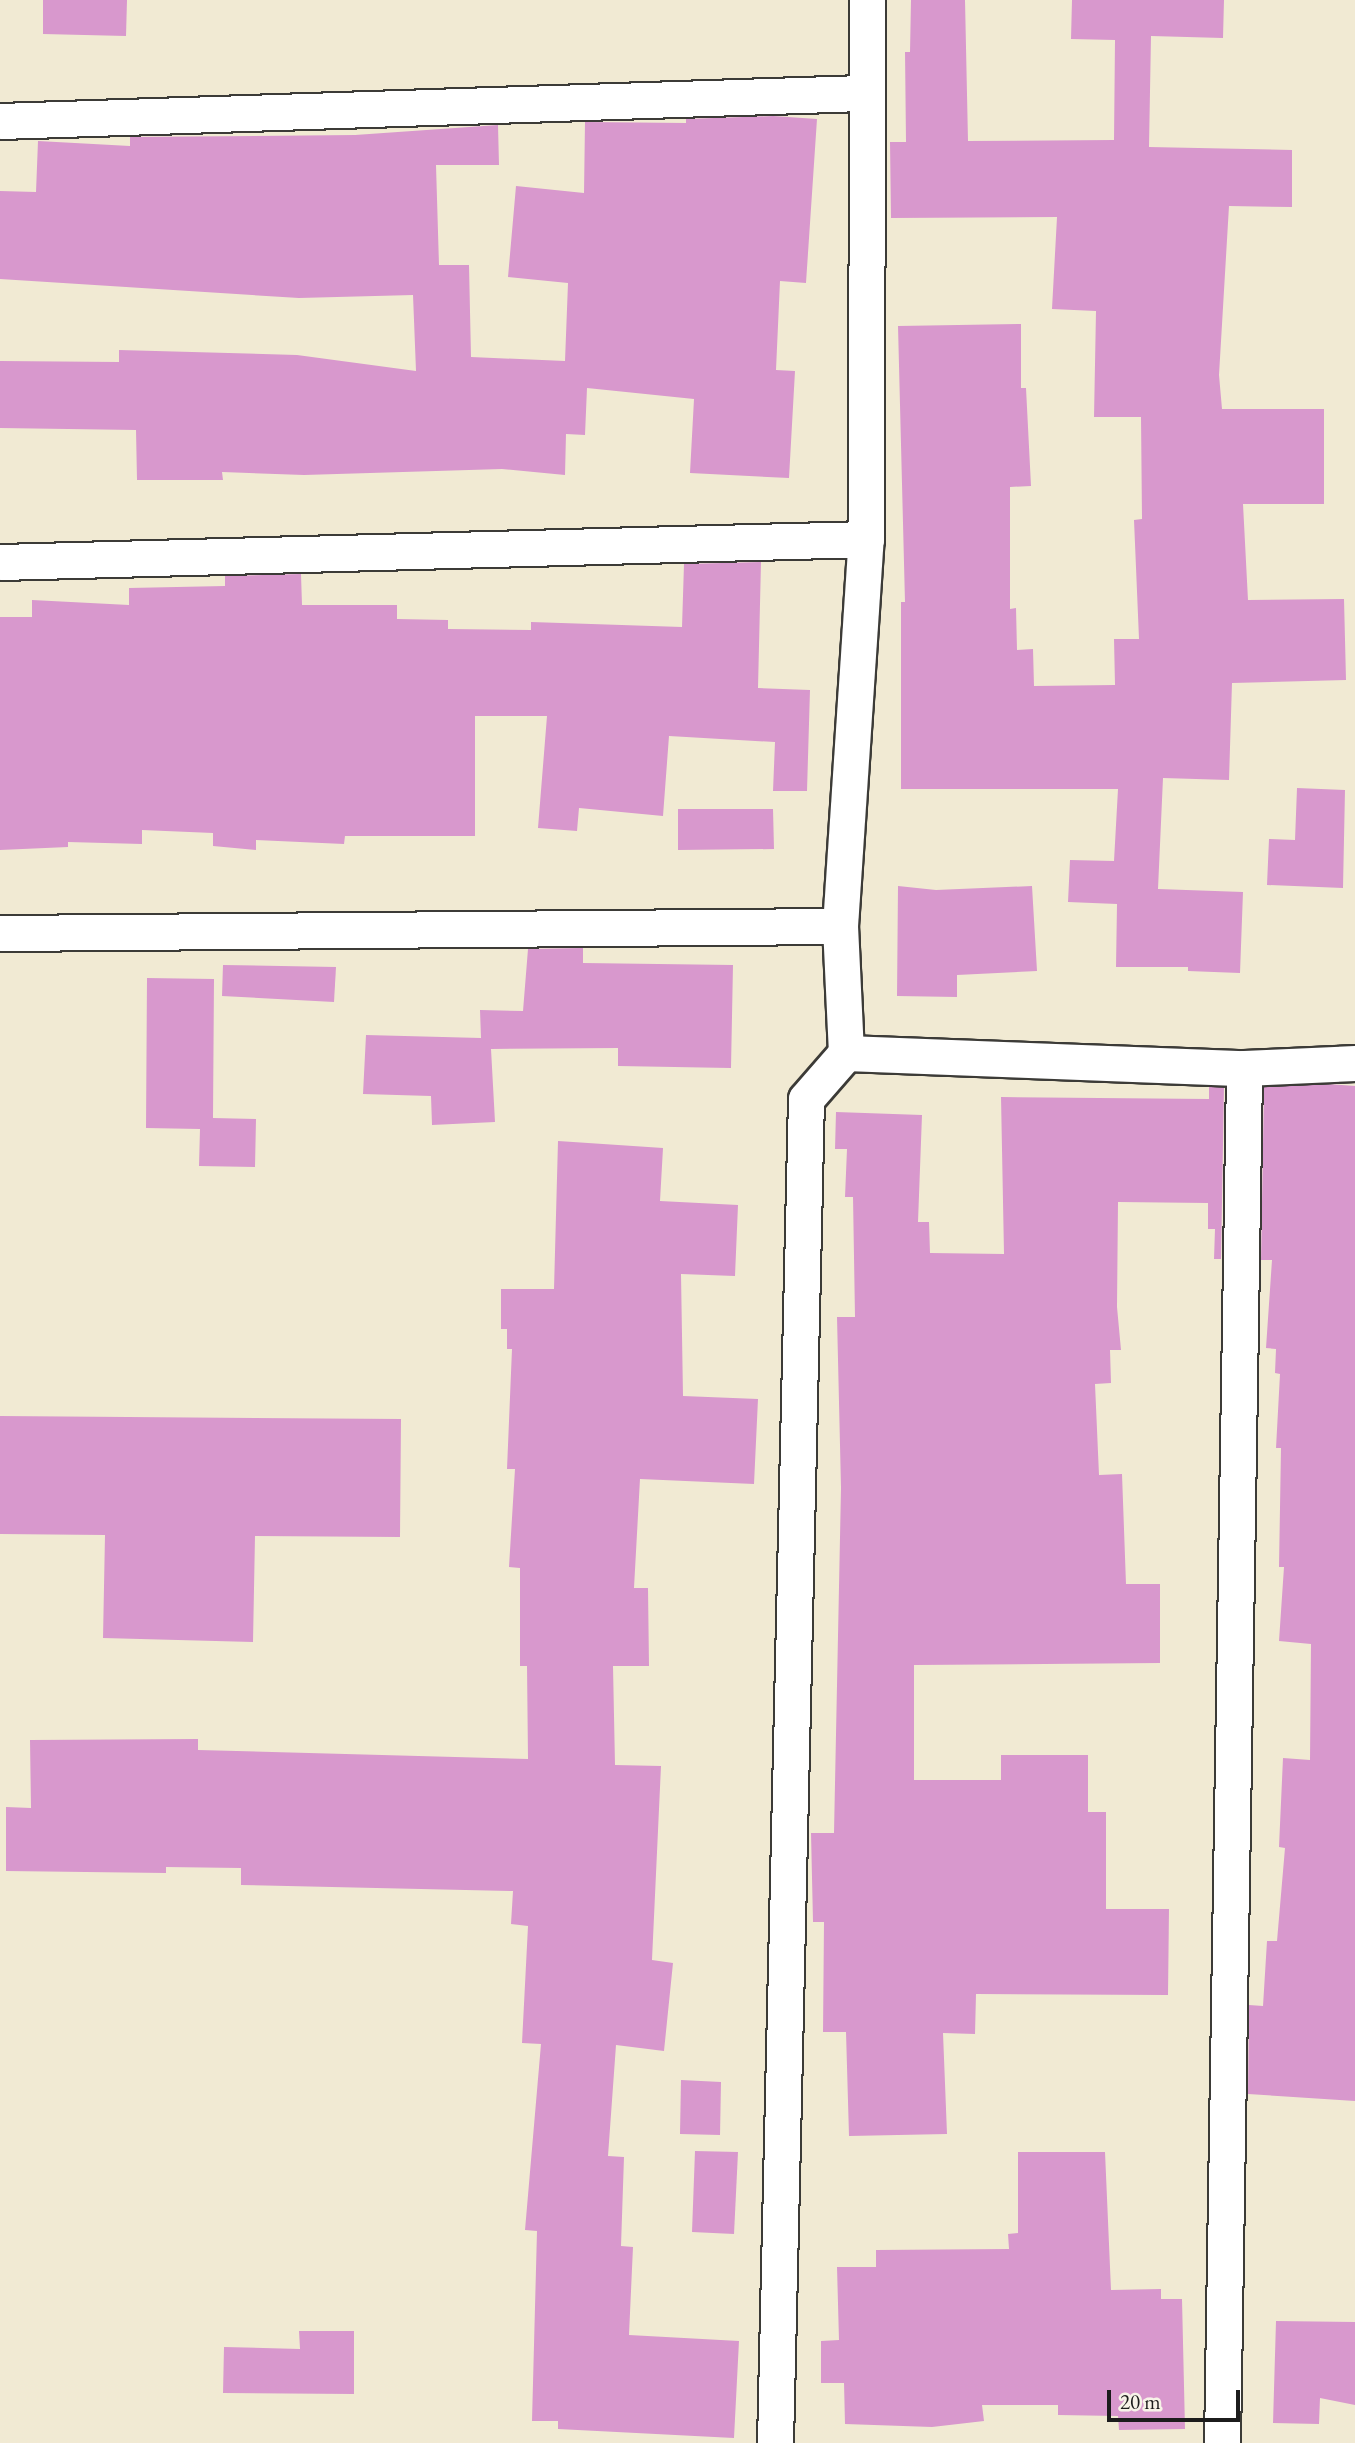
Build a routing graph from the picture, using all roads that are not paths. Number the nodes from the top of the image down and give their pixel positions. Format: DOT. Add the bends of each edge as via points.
graph roads {
  1 [pos="867,0"];
  2 [pos="864,93"];
  3 [pos="0,121"];
  4 [pos="866,539"];
  5 [pos="0,562"];
  6 [pos="840,926"];
  7 [pos="0,933"];
  8 [pos="846,1053"];
  9 [pos="1355,1063"];
  10 [pos="1244,1068"];
  11 [pos="775,2443"];
  12 [pos="1222,2443"];
  1 -- 2 [label="street"];
  2 -- 3 [label="street"];
  2 -- 4 [label="street"];
  4 -- 5 [label="street"];
  4 -- 6 [label="street"];
  6 -- 7 [label="street"];
  6 -- 8 [label="street"];
  8 -- 10 [label="street"];
  8 -- 11 [label="street" via="806,1099"];
  9 -- 10 [label="street"];
  10 -- 12 [label="street"];
}
